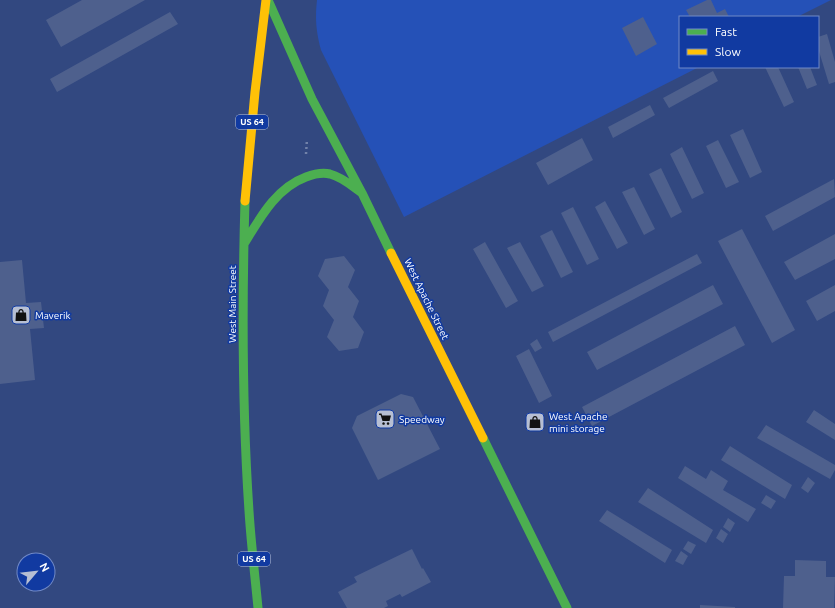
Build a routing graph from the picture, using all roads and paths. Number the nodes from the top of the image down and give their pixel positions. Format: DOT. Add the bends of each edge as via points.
graph roads {
  1 [pos="267,0"];
  2 [pos="308,134"];
  3 [pos="306,158"];
  4 [pos="362,193"];
  5 [pos="244,244"];
  6 [pos="258,608"];
  7 [pos="567,608"];
  1 -- 4 [label="main road, West Apache Street" via="312,99"];
  1 -- 5 [label="main road, West Main Street / US 64" via="246,186"];
  2 -- 3 [label="path"];
  4 -- 5 [label="main road" via="340,178 323,173 294,182 274,198"];
  4 -- 7 [label="main road, West Apache Street"];
  5 -- 6 [label="main road, West Main Street / US 64" via="245,422"];
}
